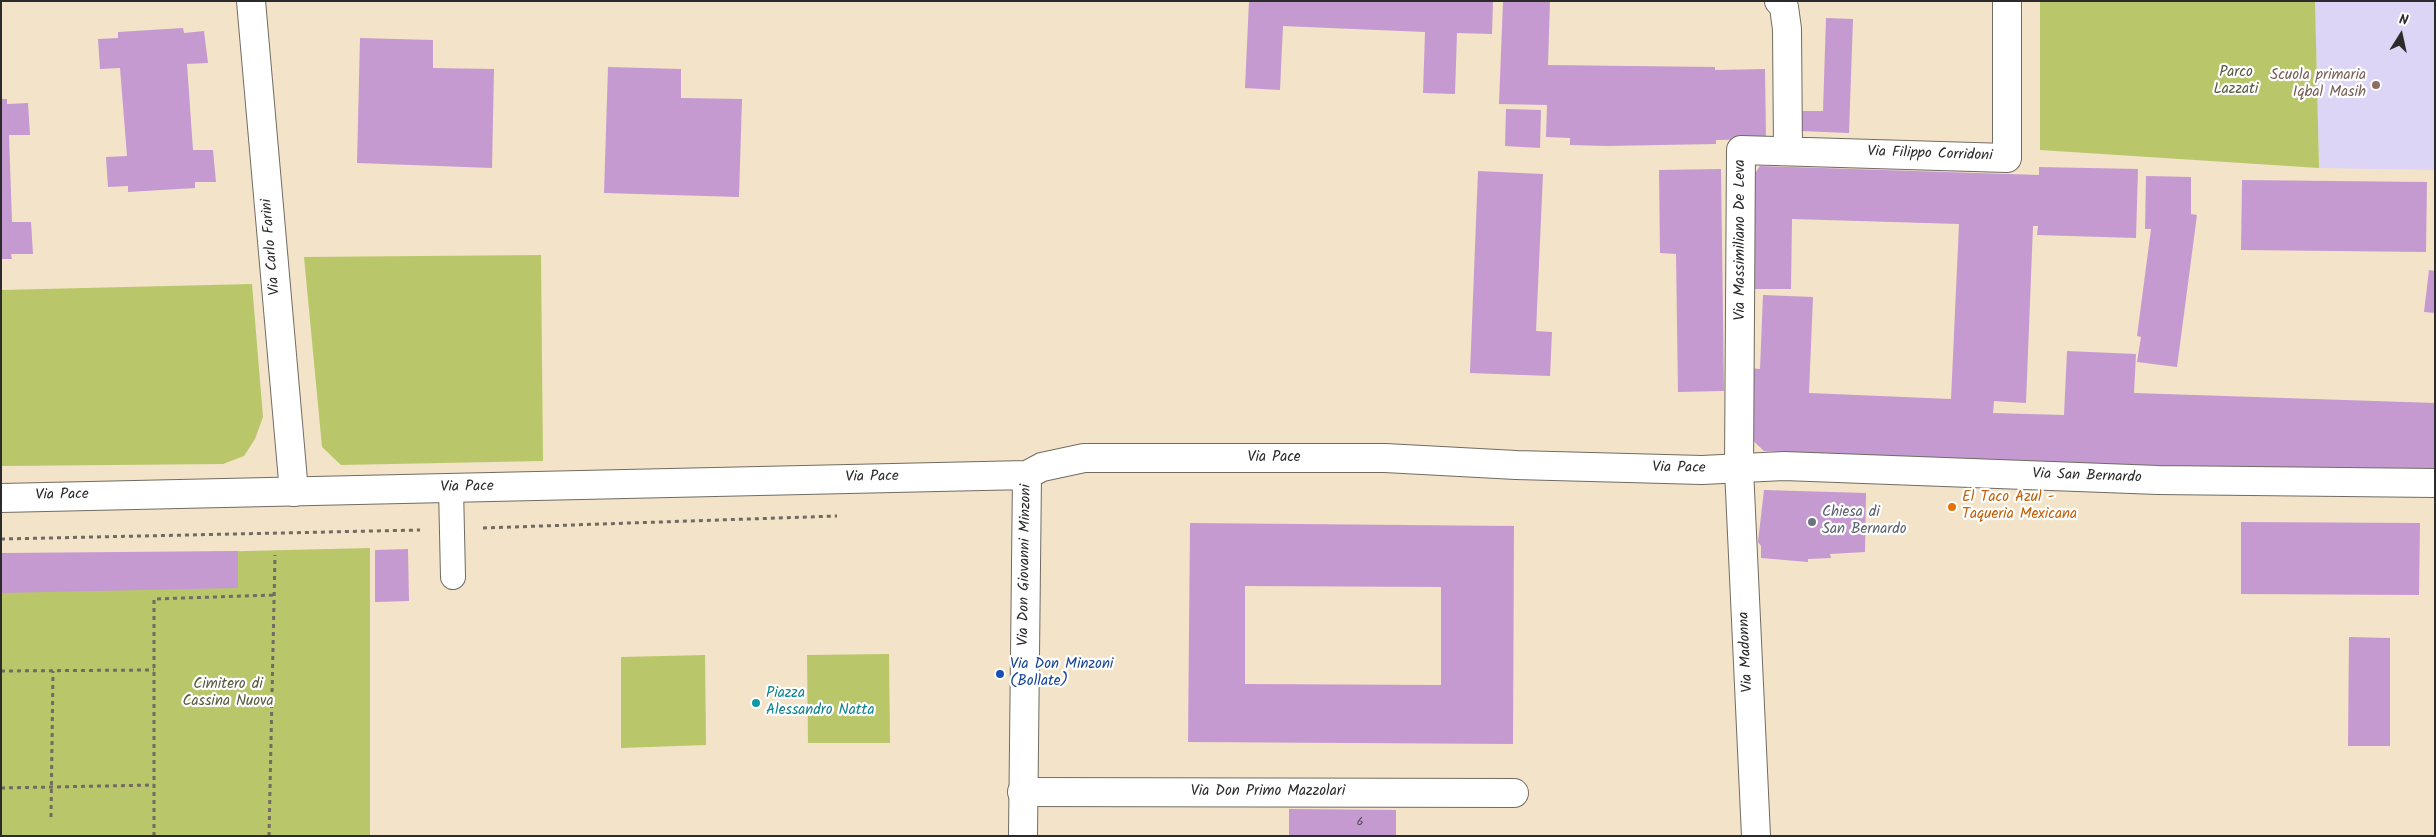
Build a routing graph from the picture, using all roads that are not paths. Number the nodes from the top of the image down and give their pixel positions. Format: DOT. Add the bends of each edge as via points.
graph roads {
  1 [pos="251,1"];
  2 [pos="1779,1"];
  3 [pos="2007,1"];
  4 [pos="1788,150"];
  5 [pos="1739,468"];
  6 [pos="1028,475"];
  7 [pos="2435,483"];
  8 [pos="451,488"];
  9 [pos="294,492"];
  10 [pos="1,498"];
  11 [pos="453,577"];
  12 [pos="1022,792"];
  13 [pos="1514,793"];
  14 [pos="1023,836"];
  15 [pos="1756,836"];
  1 -- 9 [label="street, Via Carlo Farini"];
  2 -- 4 [label="street" via="1784,7 1786,29"];
  3 -- 4 [label="street, Via Filippo Corridoni" via="2006,158"];
  4 -- 5 [label="street, Via Massimiliano De Leva" via="1741,150"];
  5 -- 6 [label="street, Via Pace" via="1516,465 1386,458 1084,458 1042,467"];
  5 -- 7 [label="street, Via San Bernardo" via="1784,466 2158,480"];
  5 -- 15 [label="street, Via Madonna"];
  6 -- 8 [label="street, Via Pace"];
  6 -- 12 [label="street, Via Don Giovanni Minzoni"];
  8 -- 9 [label="street, Via Pace"];
  8 -- 11 [label="lane"];
  9 -- 10 [label="street, Via Pace"];
  12 -- 13 [label="street, Via Don Primo Mazzolari"];
  12 -- 14 [label="street, Via Don Giovanni Minzoni"];
}
